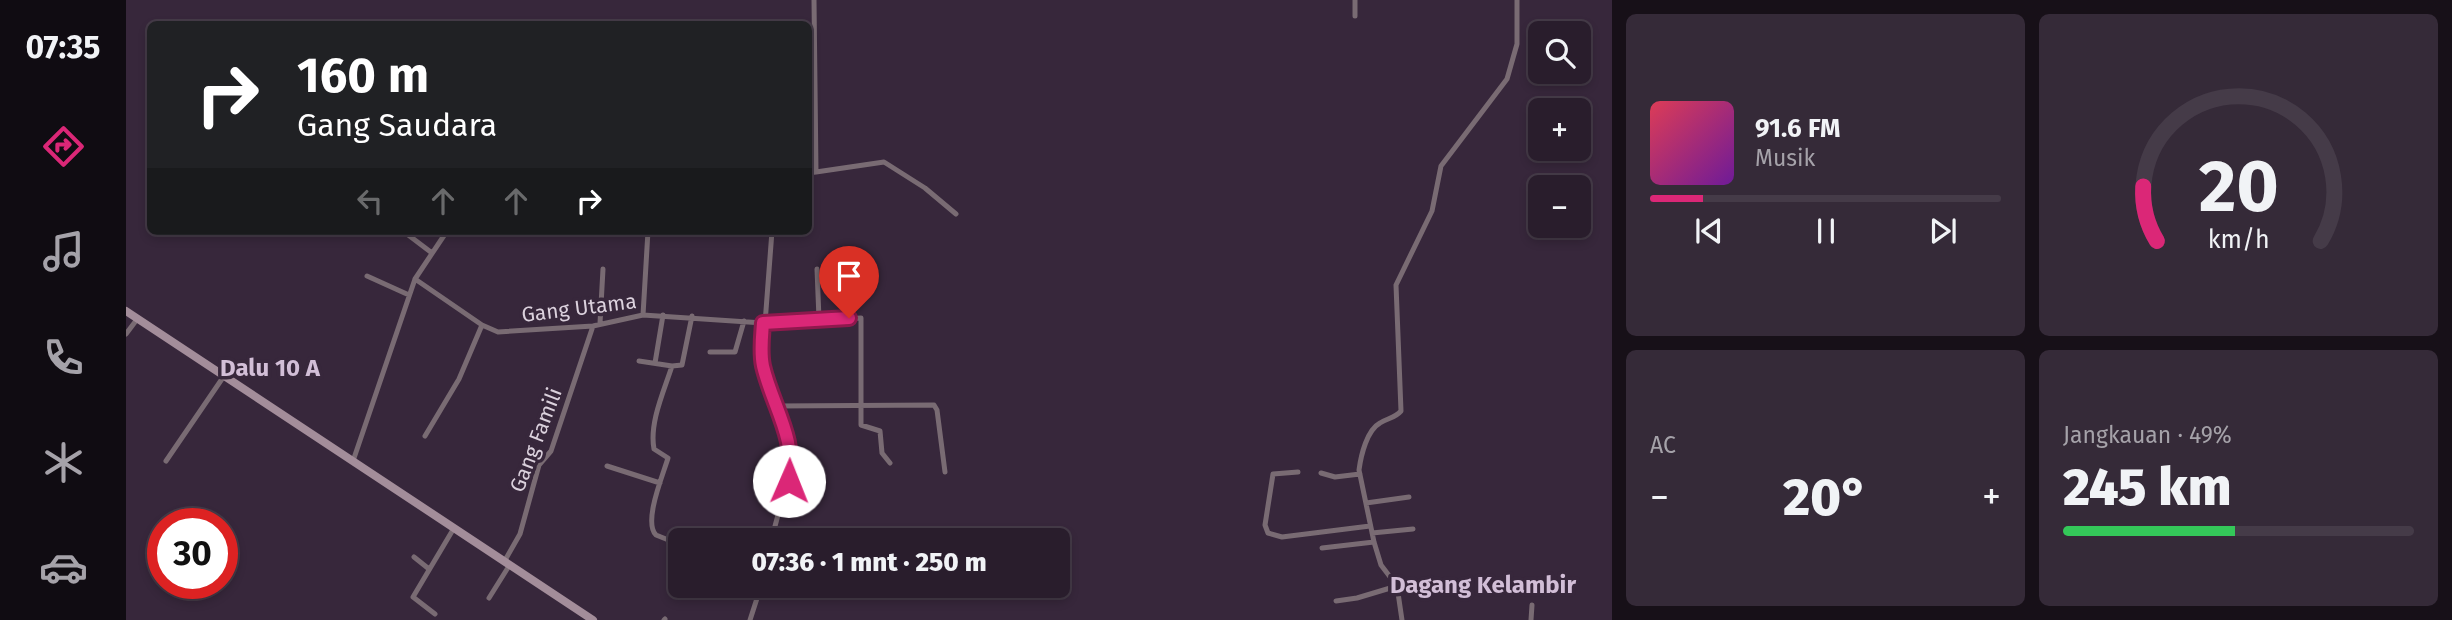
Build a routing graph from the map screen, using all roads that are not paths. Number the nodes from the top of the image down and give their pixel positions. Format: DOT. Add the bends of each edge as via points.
graph roads {
  1 [pos="814,0"];
  2 [pos="1355,0"];
  3 [pos="1517,0"];
  4 [pos="1355,16"];
  5 [pos="812,172"];
  6 [pos="816,172"];
  7 [pos="956,214"];
  8 [pos="407,235"];
  9 [pos="444,235"];
  10 [pos="648,235"];
  11 [pos="772,235"];
  12 [pos="432,253"];
  13 [pos="603,269"];
  14 [pos="817,269"];
  15 [pos="367,276"];
  16 [pos="415,279"];
  17 [pos="409,295"];
  18 [pos="126,311"];
  19 [pos="643,315"];
  20 [pos="663,315"];
  21 [pos="692,317"];
  22 [pos="138,318"];
  23 [pos="819,319"];
  24 [pos="744,321"];
  25 [pos="600,323"];
  26 [pos="763,323"];
  27 [pos="481,325"];
  28 [pos="593,326"];
  29 [pos="126,334"];
  30 [pos="710,352"];
  31 [pos="639,361"];
  32 [pos="655,363"];
  33 [pos="672,366"];
  34 [pos="224,376"];
  35 [pos="861,404"];
  36 [pos="777,406"];
  37 [pos="425,436"];
  38 [pos="166,461"];
  39 [pos="353,461"];
  40 [pos="890,463"];
  41 [pos="607,466"];
  42 [pos="945,472"];
  43 [pos="1297,472"];
  44 [pos="1321,473"];
  45 [pos="1360,474"];
  46 [pos="660,483"];
  47 [pos="1409,497"];
  48 [pos="1366,503"];
  49 [pos="454,528"];
  50 [pos="774,528"];
  51 [pos="1371,529"];
  52 [pos="1413,529"];
  53 [pos="668,540"];
  54 [pos="1374,542"];
  55 [pos="1322,548"];
  56 [pos="414,557"];
  57 [pos="507,564"];
  58 [pos="429,569"];
  59 [pos="1396,586"];
  60 [pos="489,598"];
  61 [pos="757,598"];
  62 [pos="1336,601"];
  63 [pos="1532,605"];
  64 [pos="435,614"];
  65 [pos="593,620"];
  66 [pos="750,620"];
  67 [pos="1402,620"];
  68 [pos="1531,620"];
  1 -- 6 [label="street"];
  2 -- 4 [label="street"];
  3 -- 45 [label="street" via="1517,44 1507,79 1441,166 1432,211 1396,285 1402,406 1397,416 1372,431"];
  5 -- 6 [label="street"];
  6 -- 7 [label="street" via="884,162"];
  8 -- 12 [label="street"];
  9 -- 12 [label="street"];
  10 -- 19 [label="street"];
  11 -- 26 [label="street"];
  12 -- 16 [label="street"];
  13 -- 25 [label="street"];
  14 -- 23 [label="street"];
  15 -- 17 [label="street"];
  16 -- 17 [label="street"];
  16 -- 27 [label="street, Gang Utama"];
  17 -- 39 [label="street"];
  18 -- 22 [label="street"];
  19 -- 20 [label="street, Gang Utama"];
  19 -- 25 [label="street, Gang Utama"];
  20 -- 21 [label="street, Gang Utama"];
  20 -- 32 [label="street"];
  21 -- 24 [label="street, Gang Utama"];
  21 -- 33 [label="street" via="682,365"];
  22 -- 29 [label="street"];
  22 -- 34 [label="street"];
  23 -- 26 [label="street, Gang Utama"];
  23 -- 35 [label="street, Gang Utama" via="861,318"];
  24 -- 26 [label="street, Gang Utama"];
  24 -- 30 [label="street" via="735,352"];
  25 -- 28 [label="street, Gang Utama"];
  26 -- 36 [label="street" via="762,363"];
  27 -- 28 [label="street, Gang Utama" via="498,332"];
  27 -- 37 [label="street" via="459,379"];
  28 -- 57 [label="street, Gang Famili" via="551,451 539,465"];
  31 -- 32 [label="street"];
  32 -- 33 [label="street"];
  33 -- 46 [label="street" via="653,439 654,449 668,458"];
  34 -- 38 [label="street"];
  34 -- 39 [label="street"];
  35 -- 36 [label="street"];
  35 -- 40 [label="street" via="862,427 880,431 882,453"];
  35 -- 42 [label="street" via="936,407"];
  36 -- 50 [label="street" via="792,463"];
  39 -- 49 [label="street"];
  41 -- 46 [label="street"];
  43 -- 51 [label="street" via="1273,474 1265,525 1268,533 1282,537"];
  44 -- 45 [label="street" via="1335,477"];
  45 -- 48 [label="street"];
  46 -- 53 [label="street" via="652,530"];
  47 -- 48 [label="street"];
  48 -- 51 [label="street"];
  49 -- 57 [label="street"];
  49 -- 58 [label="street"];
  51 -- 52 [label="street"];
  51 -- 54 [label="street"];
  54 -- 55 [label="street"];
  54 -- 59 [label="street" via="1381,565"];
  56 -- 58 [label="street"];
  57 -- 60 [label="street, Gang Famili"];
  57 -- 65 [label="street"];
  58 -- 64 [label="street" via="413,598"];
  59 -- 62 [label="street"];
  59 -- 67 [label="street"];
  61 -- 66 [label="street"];
  63 -- 68 [label="street"];
}
